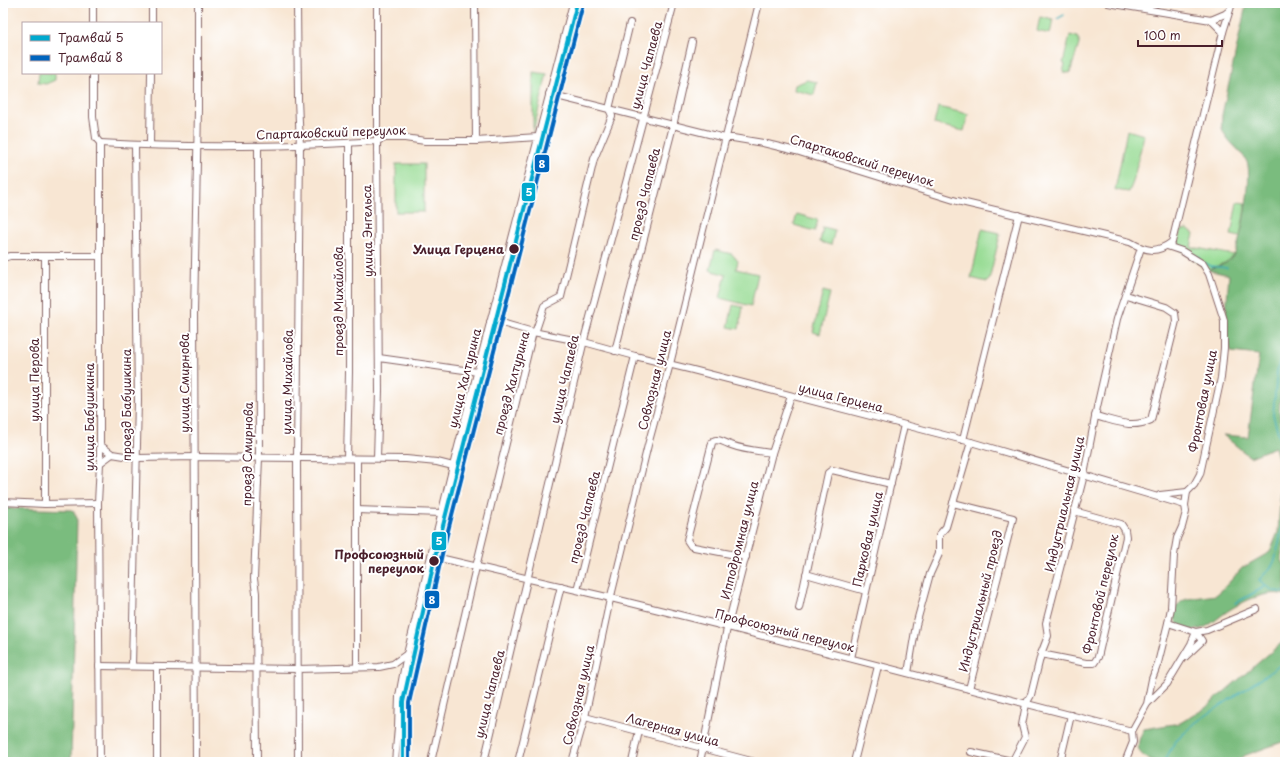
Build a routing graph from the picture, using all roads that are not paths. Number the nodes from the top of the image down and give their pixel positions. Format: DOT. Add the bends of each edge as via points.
graph roads {
  1 [pos="93,3"];
  2 [pos="152,3"];
  3 [pos="198,3"];
  4 [pos="297,3"];
  5 [pos="377,3"];
  6 [pos="475,3"];
  7 [pos="573,3"];
  8 [pos="674,3"];
  9 [pos="759,3"];
  10 [pos="1108,3"];
  11 [pos="1232,3"];
  12 [pos="1229,11"];
  13 [pos="1211,20"];
  14 [pos="93,22"];
  15 [pos="152,22"];
  16 [pos="630,23"];
  17 [pos="1223,32"];
  18 [pos="692,42"];
  19 [pos="93,74"];
  20 [pos="151,74"];
  21 [pos="549,94"];
  22 [pos="609,109"];
  23 [pos="644,118"];
  24 [pos="673,126"];
  25 [pos="538,137"];
  26 [pos="725,138"];
  27 [pos="476,140"];
  28 [pos="377,141"];
  29 [pos="100,143"];
  30 [pos="349,143"];
  31 [pos="150,144"];
  32 [pos="135,145"];
  33 [pos="198,145"];
  34 [pos="258,146"];
  35 [pos="300,146"];
  36 [pos="1018,215"];
  37 [pos="1167,246"];
  38 [pos="1141,248"];
  39 [pos="45,256"];
  40 [pos="99,256"];
  41 [pos="3,258"];
  42 [pos="1126,295"];
  43 [pos="490,322"];
  44 [pos="533,332"];
  45 [pos="584,342"];
  46 [pos="615,351"];
  47 [pos="635,356"];
  48 [pos="379,358"];
  49 [pos="670,364"];
  50 [pos="478,372"];
  51 [pos="791,396"];
  52 [pos="1095,416"];
  53 [pos="904,425"];
  54 [pos="963,440"];
  55 [pos="971,442"];
  56 [pos="100,445"];
  57 [pos="772,453"];
  58 [pos="112,454"];
  59 [pos="195,457"];
  60 [pos="137,458"];
  61 [pos="259,458"];
  62 [pos="297,458"];
  63 [pos="347,458"];
  64 [pos="377,458"];
  65 [pos="357,459"];
  66 [pos="100,463"];
  67 [pos="453,466"];
  68 [pos="1084,475"];
  69 [pos="891,484"];
  70 [pos="1187,492"];
  71 [pos="1156,496"];
  72 [pos="3,502"];
  73 [pos="98,503"];
  74 [pos="953,503"];
  75 [pos="45,504"];
  76 [pos="1185,505"];
  77 [pos="357,510"];
  78 [pos="1074,511"];
  79 [pos="441,513"];
  80 [pos="431,556"];
  81 [pos="746,557"];
  82 [pos="476,566"];
  83 [pos="806,574"];
  84 [pos="528,579"];
  85 [pos="562,586"];
  86 [pos="577,590"];
  87 [pos="866,591"];
  88 [pos="611,598"];
  89 [pos="799,608"];
  90 [pos="1257,608"];
  91 [pos="1168,623"];
  92 [pos="728,627"];
  93 [pos="1196,632"];
  94 [pos="407,654"];
  95 [pos="1041,654"];
  96 [pos="851,658"];
  97 [pos="99,666"];
  98 [pos="132,666"];
  99 [pos="878,666"];
  100 [pos="157,667"];
  101 [pos="196,667"];
  102 [pos="357,667"];
  103 [pos="257,668"];
  104 [pos="297,669"];
  105 [pos="908,673"];
  106 [pos="969,689"];
  107 [pos="1026,704"];
  108 [pos="1147,704"];
  109 [pos="1071,716"];
  110 [pos="585,717"];
  111 [pos="639,731"];
  112 [pos="1132,731"];
  113 [pos="704,749"];
  114 [pos="971,752"];
  115 [pos="100,762"];
  116 [pos="157,762"];
  117 [pos="196,762"];
  118 [pos="257,762"];
  119 [pos="298,762"];
  120 [pos="395,762"];
  121 [pos="432,762"];
  122 [pos="484,762"];
  123 [pos="518,762"];
  124 [pos="572,762"];
  125 [pos="632,762"];
  126 [pos="700,762"];
  127 [pos="755,762"];
  128 [pos="854,762"];
  129 [pos="1012,762"];
  130 [pos="1060,762"];
  131 [pos="1125,762"];
  1 -- 14 [label="street"];
  2 -- 15 [label="street"];
  3 -- 33 [label="street, улица Смирнова"];
  4 -- 35 [label="street, улица Михайлова"];
  5 -- 28 [label="street, улица Энгельса"];
  6 -- 27 [label="street"];
  7 -- 21 [label="street, улица Халтурина"];
  8 -- 23 [label="street, улица Чапаева"];
  9 -- 26 [label="street, Совхозная улица"];
  10 -- 13 [label="street"];
  11 -- 12 [label="street"];
  12 -- 13 [label="street"];
  12 -- 17 [label="street"];
  13 -- 17 [label="street"];
  16 -- 22 [label="street, проезд Халтурина"];
  17 -- 37 [label="street" via="1172,242"];
  18 -- 24 [label="street, проезд Чапаева"];
  19 -- 29 [label="street, улица Бабушкина" via="96,138"];
  20 -- 31 [label="street"];
  21 -- 22 [label="street, Спартаковский переулок"];
  21 -- 25 [label="street, улица Халтурина"];
  22 -- 23 [label="street, Спартаковский переулок"];
  22 -- 44 [label="street, проезд Халтурина" via="612,116 594,159 560,297 544,306"];
  23 -- 24 [label="street, Спартаковский переулок"];
  23 -- 45 [label="street, улица Чапаева"];
  24 -- 26 [label="street, Спартаковский переулок"];
  24 -- 46 [label="street, проезд Чапаева"];
  25 -- 27 [label="street, Спартаковский переулок"];
  25 -- 43 [label="street, улица Халтурина"];
  26 -- 36 [label="street, Спартаковский переулок" via="796,151 952,199"];
  26 -- 49 [label="street, Совхозная улица"];
  27 -- 28 [label="street, Спартаковский переулок" via="425,142 385,138"];
  28 -- 30 [label="street, Спартаковский переулок"];
  28 -- 48 [label="street, улица Энгельса"];
  29 -- 32 [label="street, Спартаковский переулок"];
  29 -- 40 [label="street, улица Бабушкина"];
  30 -- 35 [label="street, Спартаковский переулок"];
  30 -- 63 [label="street, проезд Михайлова"];
  31 -- 32 [label="street, Спартаковский переулок"];
  31 -- 33 [label="street, Спартаковский переулок"];
  32 -- 60 [label="street, проезд Бабушкина"];
  33 -- 34 [label="street, Спартаковский переулок"];
  33 -- 59 [label="street, улица Смирнова" via="194,314"];
  34 -- 35 [label="street, Спартаковский переулок"];
  34 -- 61 [label="street, проезд Смирнова"];
  35 -- 62 [label="street, улица Михайлова"];
  36 -- 38 [label="street, Спартаковский переулок" via="1130,242"];
  36 -- 54 [label="street"];
  37 -- 38 [label="street, Спартаковский переулок" via="1160,250"];
  37 -- 70 [label="street, Фронтовая улица" via="1182,251 1203,264 1209,274 1224,320 1220,378 1200,474"];
  38 -- 42 [label="street, Индустриальная улица"];
  39 -- 40 [label="street"];
  39 -- 41 [label="street"];
  39 -- 75 [label="street, улица Перова"];
  40 -- 56 [label="street, улица Бабушкина"];
  42 -- 52 [label="street, Индустриальная улица" via="1117,319"];
  42 -- 52 [label="street" via="1166,307 1175,313 1176,321 1151,420 1132,425"];
  43 -- 44 [label="street, улица Герцена"];
  43 -- 50 [label="street, улица Халтурина"];
  44 -- 45 [label="street, улица Герцена"];
  44 -- 82 [label="street, проезд Халтурина"];
  45 -- 46 [label="street, улица Герцена"];
  45 -- 84 [label="street, улица Чапаева"];
  46 -- 47 [label="street, улица Герцена"];
  47 -- 49 [label="street, улица Герцена"];
  47 -- 86 [label="street, проезд Чапаева"];
  48 -- 50 [label="street"];
  48 -- 64 [label="street, улица Энгельса"];
  49 -- 51 [label="street, улица Герцена"];
  49 -- 88 [label="street, Совхозная улица"];
  50 -- 67 [label="street, улица Халтурина"];
  51 -- 53 [label="street, улица Герцена"];
  51 -- 57 [label="street, Ипподромная улица"];
  52 -- 68 [label="street, Индустриальная улица"];
  53 -- 54 [label="street, улица Герцена"];
  53 -- 69 [label="street, Парковая улица"];
  54 -- 55 [label="street, улица Герцена"];
  55 -- 68 [label="street, улица Герцена"];
  55 -- 74 [label="street"];
  56 -- 58 [label="street"];
  56 -- 66 [label="street, улица Бабушкина"];
  57 -- 81 [label="street, Ипподромная улица"];
  57 -- 81 [label="street" via="733,446 719,440 713,441 687,540 694,547"];
  58 -- 60 [label="street"];
  58 -- 66 [label="street"];
  59 -- 60 [label="street"];
  59 -- 61 [label="street"];
  59 -- 101 [label="street, улица Смирнова"];
  60 -- 98 [label="street, проезд Бабушкина"];
  61 -- 62 [label="street"];
  61 -- 103 [label="street, проезд Смирнова" via="254,580"];
  62 -- 63 [label="street"];
  62 -- 104 [label="street, улица Михайлова"];
  63 -- 65 [label="street"];
  64 -- 65 [label="street"];
  64 -- 67 [label="street" via="406,458"];
  65 -- 77 [label="street"];
  66 -- 73 [label="street, улица Бабушкина"];
  67 -- 79 [label="street, улица Халтурина"];
  68 -- 71 [label="street, улица Герцена"];
  68 -- 78 [label="street, Индустриальная улица"];
  69 -- 83 [label="street" via="832,470 828,473"];
  69 -- 87 [label="street, Парковая улица"];
  70 -- 71 [label="street"];
  70 -- 76 [label="street, Фронтовая улица"];
  71 -- 76 [label="street, улица Герцена"];
  72 -- 75 [label="street"];
  73 -- 75 [label="street"];
  73 -- 97 [label="street, улица Бабушкина"];
  74 -- 105 [label="street" via="946,528 939,536 939,554 930,574 916,625"];
  74 -- 106 [label="street, Индустриальный проезд" via="1013,518"];
  76 -- 91 [label="street, Фронтовая улица" via="1186,512 1174,555"];
  77 -- 79 [label="street"];
  77 -- 102 [label="street"];
  78 -- 95 [label="street, Индустриальная улица" via="1046,623 1048,636"];
  78 -- 95 [label="street, Фронтовой переулок" via="1121,524 1126,537 1123,552 1098,657 1094,663"];
  79 -- 80 [label="street, улица Халтурина"];
  80 -- 82 [label="street, Профсоюзный переулок"];
  80 -- 94 [label="street, улица Халтурина"];
  81 -- 92 [label="street, Ипподромная улица"];
  82 -- 84 [label="street, Профсоюзный переулок"];
  82 -- 121 [label="street, проезд Халтурина"];
  83 -- 87 [label="street"];
  83 -- 89 [label="street"];
  84 -- 85 [label="street, Профсоюзный переулок"];
  84 -- 122 [label="street, улица Чапаева"];
  85 -- 86 [label="street, Профсоюзный переулок"];
  85 -- 123 [label="street"];
  86 -- 88 [label="street, Профсоюзный переулок"];
  87 -- 96 [label="street, Парковая улица"];
  88 -- 92 [label="street, Профсоюзный переулок"];
  88 -- 110 [label="street, Совхозная улица"];
  90 -- 93 [label="street" via="1207,630"];
  91 -- 93 [label="street"];
  91 -- 108 [label="street, Фронтовая улица"];
  92 -- 96 [label="street, Профсоюзный переулок"];
  92 -- 113 [label="street, Ипподромная улица"];
  93 -- 108 [label="street" via="1167,684"];
  94 -- 102 [label="street" via="393,664"];
  94 -- 120 [label="street, улица Халтурина" via="399,696"];
  95 -- 107 [label="street, Индустриальная улица"];
  96 -- 99 [label="street, Профсоюзный переулок"];
  97 -- 98 [label="street"];
  97 -- 115 [label="street, улица Бабушкина"];
  98 -- 100 [label="street"];
  99 -- 105 [label="street, Профсоюзный переулок"];
  99 -- 128 [label="street"];
  100 -- 101 [label="street"];
  100 -- 116 [label="street"];
  101 -- 103 [label="street"];
  101 -- 117 [label="street, улица Смирнова"];
  102 -- 104 [label="street"];
  103 -- 104 [label="street"];
  103 -- 118 [label="street, проезд Смирнова"];
  104 -- 119 [label="street, улица Михайлова"];
  105 -- 106 [label="street, Профсоюзный переулок"];
  106 -- 107 [label="street, Профсоюзный переулок"];
  107 -- 109 [label="street, Профсоюзный переулок"];
  107 -- 129 [label="street, Индустриальная улица" via="1022,725 1025,737"];
  108 -- 112 [label="street, Фронтовая улица"];
  109 -- 112 [label="street, Профсоюзный переулок"];
  109 -- 130 [label="street"];
  110 -- 111 [label="street, Лагерная улица"];
  110 -- 124 [label="street, Совхозная улица"];
  111 -- 113 [label="street, Лагерная улица"];
  111 -- 125 [label="street"];
  112 -- 131 [label="street" via="1133,742"];
  113 -- 126 [label="street, Ипподромная улица"];
  113 -- 127 [label="street, Лагерная улица"];
  114 -- 129 [label="street"];
}
